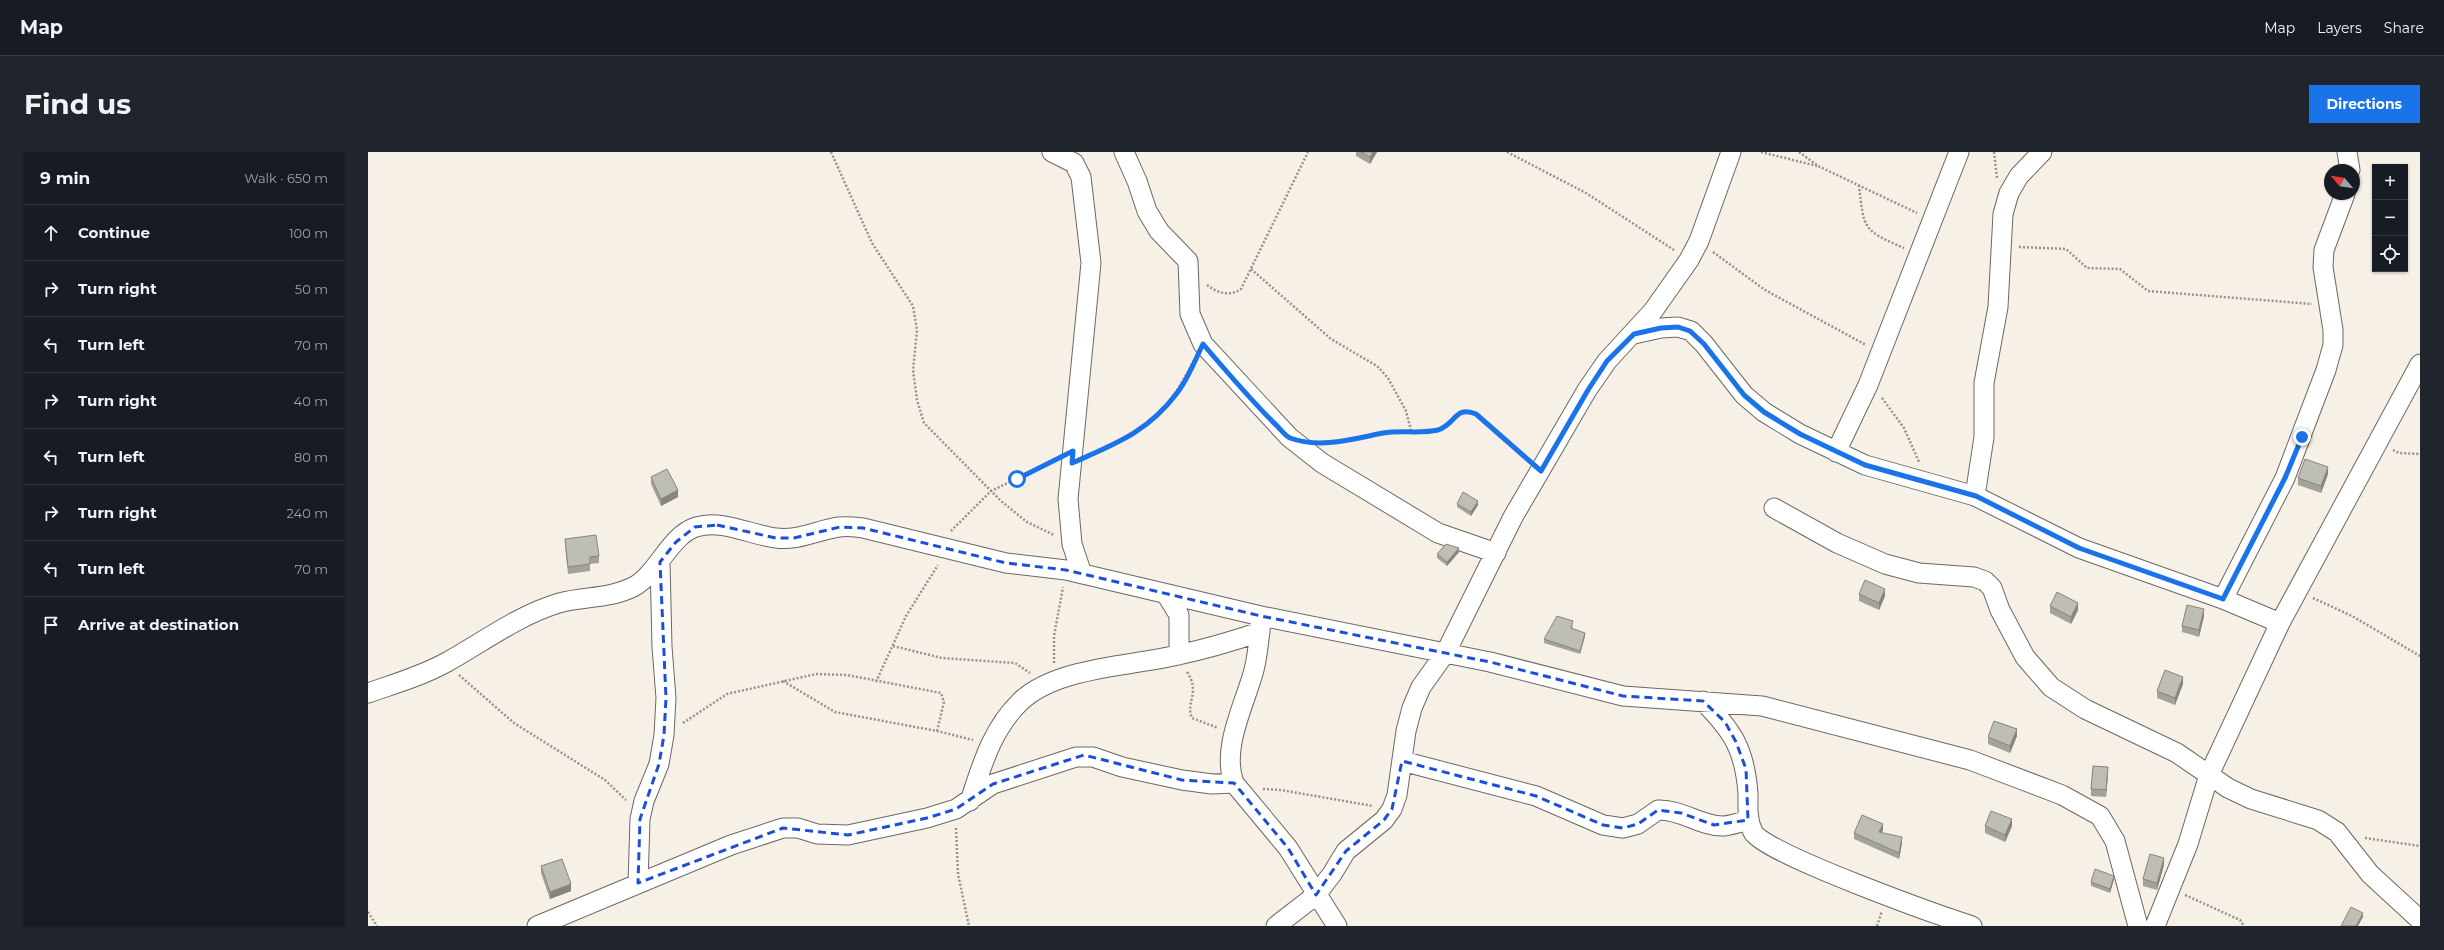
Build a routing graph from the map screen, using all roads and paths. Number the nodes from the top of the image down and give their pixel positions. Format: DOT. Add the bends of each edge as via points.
graph roads {
  1 [pos="831,152"];
  2 [pos="1052,152"];
  3 [pos="1124,152"];
  4 [pos="1308,152"];
  5 [pos="1507,152"];
  6 [pos="1731,152"];
  7 [pos="1761,152"];
  8 [pos="1799,152"];
  9 [pos="1959,152"];
  10 [pos="2042,152"];
  11 [pos="2347,152"];
  12 [pos="1075,157"];
  13 [pos="2349,164"];
  14 [pos="1818,166"];
  15 [pos="1859,185"];
  16 [pos="2343,200"];
  17 [pos="1933,220"];
  18 [pos="1699,241"];
  19 [pos="2002,245"];
  20 [pos="1919,255"];
  21 [pos="1689,260"];
  22 [pos="1251,269"];
  23 [pos="1190,273"];
  24 [pos="2330,306"];
  25 [pos="1634,334"];
  26 [pos="1203,344"];
  27 [pos="1879,352"];
  28 [pos="2420,364"];
  29 [pos="1868,385"];
  30 [pos="1411,430"];
  31 [pos="1320,442"];
  32 [pos="2377,443"];
  33 [pos="1836,452"];
  34 [pos="2420,454"];
  35 [pos="1073,457"];
  36 [pos="1541,471"];
  37 [pos="1927,483"];
  38 [pos="991,491"];
  39 [pos="1976,496"];
  40 [pos="1774,508"];
  41 [pos="1072,544"];
  42 [pos="941,548"];
  43 [pos="1496,553"];
  44 [pos="660,562"];
  45 [pos="1074,572"];
  46 [pos="2296,590"];
  47 [pos="1166,594"];
  48 [pos="2223,599"];
  49 [pos="2280,623"];
  50 [pos="1260,624"];
  51 [pos="893,646"];
  52 [pos="1446,652"];
  53 [pos="1182,654"];
  54 [pos="2420,656"];
  55 [pos="446,662"];
  56 [pos="783,681"];
  57 [pos="876,682"];
  58 [pos="1048,684"];
  59 [pos="368,693"];
  60 [pos="1703,701"];
  61 [pos="937,731"];
  62 [pos="1235,733"];
  63 [pos="664,735"];
  64 [pos="988,746"];
  65 [pos="1402,760"];
  66 [pos="2209,775"];
  67 [pos="1236,785"];
  68 [pos="963,805"];
  69 [pos="1392,809"];
  70 [pos="640,819"];
  71 [pos="1748,820"];
  72 [pos="2364,837"];
  73 [pos="2420,846"];
  74 [pos="638,883"];
  75 [pos="2170,889"];
  76 [pos="1316,895"];
  77 [pos="368,912"];
  78 [pos="2420,920"];
  79 [pos="377,926"];
  80 [pos="537,926"];
  81 [pos="969,926"];
  82 [pos="1276,926"];
  83 [pos="1337,926"];
  84 [pos="1972,926"];
  85 [pos="2138,926"];
  86 [pos="2156,926"];
  87 [pos="2244,926"];
  1 -- 38 [label="path" via="872,243 913,306 917,330 913,370 917,400 924,423"];
  2 -- 12 [label="street"];
  3 -- 23 [label="street" via="1147,211 1159,231 1188,261"];
  4 -- 22 [label="path"];
  5 -- 21 [label="path" via="1592,197"];
  6 -- 18 [label="street"];
  7 -- 14 [label="path"];
  8 -- 14 [label="path"];
  9 -- 17 [label="street"];
  10 -- 19 [label="street" via="2019,176 2009,193 2003,214"];
  11 -- 13 [label="street"];
  12 -- 35 [label="street" via="1081,177 1091,263"];
  14 -- 15 [label="path"];
  15 -- 17 [label="path"];
  15 -- 20 [label="path" via="1863,221 1869,231"];
  16 -- 24 [label="street" via="2324,250 2323,268"];
  17 -- 20 [label="street"];
  18 -- 21 [label="street"];
  18 -- 27 [label="path" via="1765,290"];
  19 -- 24 [label="path" via="2066,249 2087,268 2120,269 2148,291 2294,301"];
  19 -- 39 [label="street" via="1998,307 1984,383 1984,437"];
  20 -- 27 [label="street"];
  21 -- 25 [label="street" via="1675,283"];
  22 -- 23 [label="path" via="1240,289 1233,294 1225,294 1210,287"];
  22 -- 30 [label="path" via="1330,339 1377,366 1388,378 1406,411"];
  23 -- 26 [label="street" via="1190,314"];
  24 -- 48 [label="street" via="2333,345 2302,437 2285,478"];
  25 -- 33 [label="street" via="1678,327 1690,331 1704,344 1744,395 1764,412"];
  25 -- 36 [label="street" via="1607,361"];
  26 -- 35 [label="path" via="1178,392 1151,422 1118,443"];
  26 -- 43 [label="street" via="1284,433 1322,463 1438,533"];
  27 -- 29 [label="street"];
  28 -- 32 [label="street"];
  29 -- 33 [label="street"];
  29 -- 37 [label="path" via="1879,393 1904,428"];
  30 -- 31 [label="path" via="1361,439"];
  30 -- 36 [label="path" via="1439,429 1461,411 1467,410 1476,414"];
  32 -- 34 [label="path" via="2399,453"];
  32 -- 46 [label="street"];
  33 -- 37 [label="street" via="1865,465"];
  35 -- 38 [label="path"];
  35 -- 41 [label="street" via="1068,499"];
  36 -- 43 [label="street" via="1513,517"];
  37 -- 39 [label="street"];
  38 -- 41 [label="path" via="1027,522"];
  38 -- 42 [label="path"];
  39 -- 48 [label="street" via="2079,548"];
  40 -- 66 [label="street" via="1837,543 1885,564 1919,573 1974,577 1985,581 1992,588 2000,610 2025,657 2051,688 2085,709 2177,753"];
  41 -- 45 [label="street"];
  42 -- 44 [label="street" via="863,528 840,527 794,538 776,538 717,525 696,527 676,542"];
  42 -- 45 [label="street" via="1006,563"];
  42 -- 51 [label="path"];
  43 -- 52 [label="street"];
  44 -- 55 [label="street" via="634,587 608,596 560,603 524,618"];
  44 -- 63 [label="street" via="666,698"];
  45 -- 47 [label="street"];
  45 -- 58 [label="path" via="1054,636"];
  46 -- 49 [label="street"];
  46 -- 54 [label="path" via="2352,616"];
  47 -- 50 [label="street"];
  47 -- 53 [label="street" via="1179,615"];
  48 -- 49 [label="street"];
  49 -- 66 [label="street"];
  50 -- 52 [label="street"];
  50 -- 53 [label="street"];
  50 -- 62 [label="street" via="1254,669"];
  51 -- 57 [label="path"];
  51 -- 58 [label="path" via="942,658 1015,663"];
  52 -- 60 [label="street" via="1623,696"];
  52 -- 65 [label="street" via="1421,687 1412,708"];
  53 -- 58 [label="street" via="1098,668"];
  53 -- 62 [label="path" via="1185,669 1195,689 1190,713 1192,718"];
  55 -- 59 [label="street" via="419,675"];
  55 -- 70 [label="path" via="514,723 605,780 621,793"];
  56 -- 57 [label="path" via="816,674 847,675"];
  56 -- 61 [label="path" via="835,712"];
  56 -- 63 [label="path" via="727,694"];
  57 -- 61 [label="path" via="941,693 944,702"];
  58 -- 64 [label="street" via="1020,701"];
  60 -- 71 [label="street" via="1725,722 1736,742 1746,769"];
  60 -- 85 [label="street" via="1762,706 1800,714 1970,760 2080,803 2100,816 2115,841"];
  61 -- 64 [label="path"];
  62 -- 67 [label="street" via="1230,772"];
  63 -- 70 [label="street" via="659,764 644,801"];
  64 -- 68 [label="street"];
  65 -- 69 [label="street" via="1397,795"];
  65 -- 71 [label="street" via="1536,796 1603,824 1623,828 1638,824 1658,810 1681,813 1714,825 1724,826"];
  66 -- 75 [label="street" via="2188,844"];
  66 -- 78 [label="street" via="2251,799 2305,815 2337,832 2370,874"];
  67 -- 68 [label="street" via="1182,780 1084,755 993,784"];
  67 -- 69 [label="path"];
  67 -- 76 [label="street" via="1288,848"];
  68 -- 74 [label="street" via="927,818 848,835 817,834 798,828 783,828 731,845"];
  68 -- 81 [label="path" via="958,874"];
  69 -- 76 [label="street" via="1384,820 1346,851"];
  70 -- 74 [label="street"];
  71 -- 84 [label="street" via="1753,834 1763,842 1830,873 1925,911"];
  72 -- 73 [label="path"];
  74 -- 80 [label="street"];
  75 -- 86 [label="street"];
  75 -- 87 [label="path" via="2240,920"];
  76 -- 82 [label="street"];
  76 -- 83 [label="street"];
  77 -- 79 [label="path"];
}
